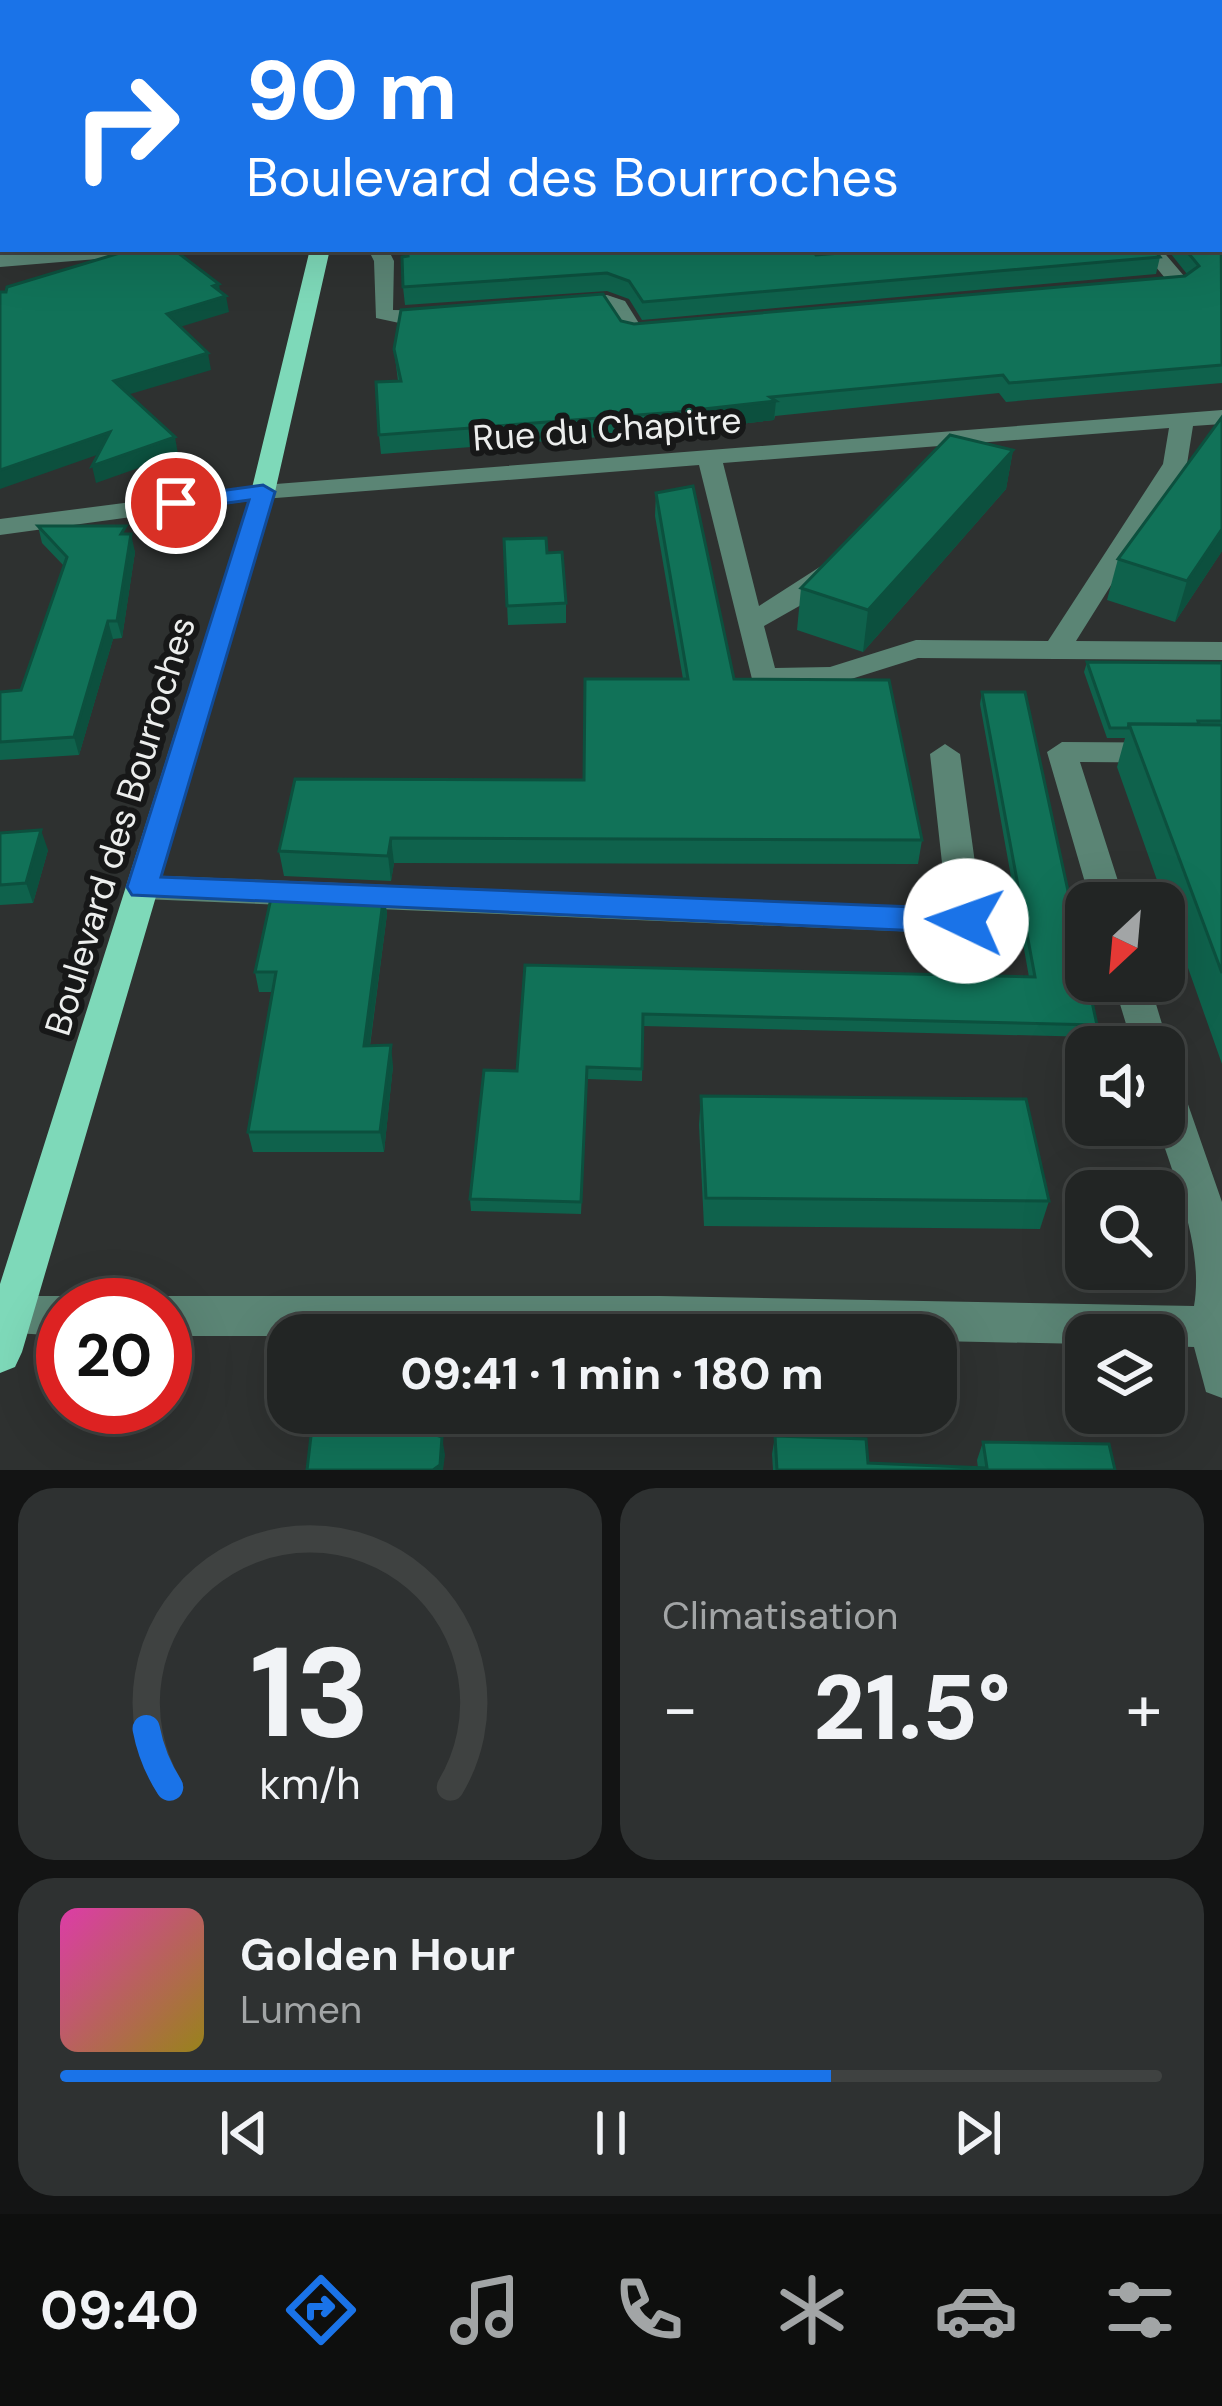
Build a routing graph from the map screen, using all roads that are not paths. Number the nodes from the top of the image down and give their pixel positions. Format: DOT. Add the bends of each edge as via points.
graph roads {
  1 [pos="110,252"];
  2 [pos="319,252"];
  3 [pos="379,252"];
  4 [pos="1154,252"];
  5 [pos="0,261"];
  6 [pos="1132,287"];
  7 [pos="555,305"];
  8 [pos="469,313"];
  9 [pos="680,327"];
  10 [pos="1222,417"];
  11 [pos="1183,421"];
  12 [pos="933,439"];
  13 [pos="709,457"];
  14 [pos="916,472"];
  15 [pos="263,492"];
  16 [pos="0,527"];
  17 [pos="841,556"];
  18 [pos="749,623"];
  19 [pos="1056,650"];
  20 [pos="1222,651"];
  21 [pos="945,754"];
  22 [pos="1222,754"];
  23 [pos="1102,882"];
  24 [pos="142,887"];
  25 [pos="1183,1146"];
  26 [pos="192,1316"];
  27 [pos="36,1324"];
  28 [pos="1217,1327"];
  29 [pos="5,1334"];
  30 [pos="1222,1377"];
  1 -- 5 [label="street"];
  2 -- 15 [label="main road, Boulevard des Bourroches"];
  3 -- 8 [label="street" via="383,314"];
  4 -- 6 [label="street" via="1180,283"];
  7 -- 9 [label="street" via="607,301 633,332"];
  10 -- 11 [label="street, Rue du Chapitre"];
  11 -- 12 [label="street, Rue du Chapitre"];
  11 -- 19 [label="street" via="1175,464"];
  12 -- 13 [label="street, Rue du Chapitre"];
  12 -- 14 [label="street"];
  13 -- 15 [label="street, Rue du Chapitre"];
  13 -- 18 [label="street"];
  15 -- 16 [label="street, Rue du Chapitre"];
  15 -- 24 [label="main road, Boulevard des Bourroches"];
  17 -- 18 [label="street" via="808,590"];
  18 -- 19 [label="street" via="764,677 832,676 916,649"];
  19 -- 20 [label="street"];
  21 -- 24 [label="street" via="966,921"];
  22 -- 23 [label="street" via="1063,752"];
  24 -- 29 [label="main road, Boulevard des Bourroches"];
  25 -- 28 [label="street" via="1204,1208"];
  26 -- 28 [label="street"];
  27 -- 29 [label="street"];
  28 -- 30 [label="street"];
}
